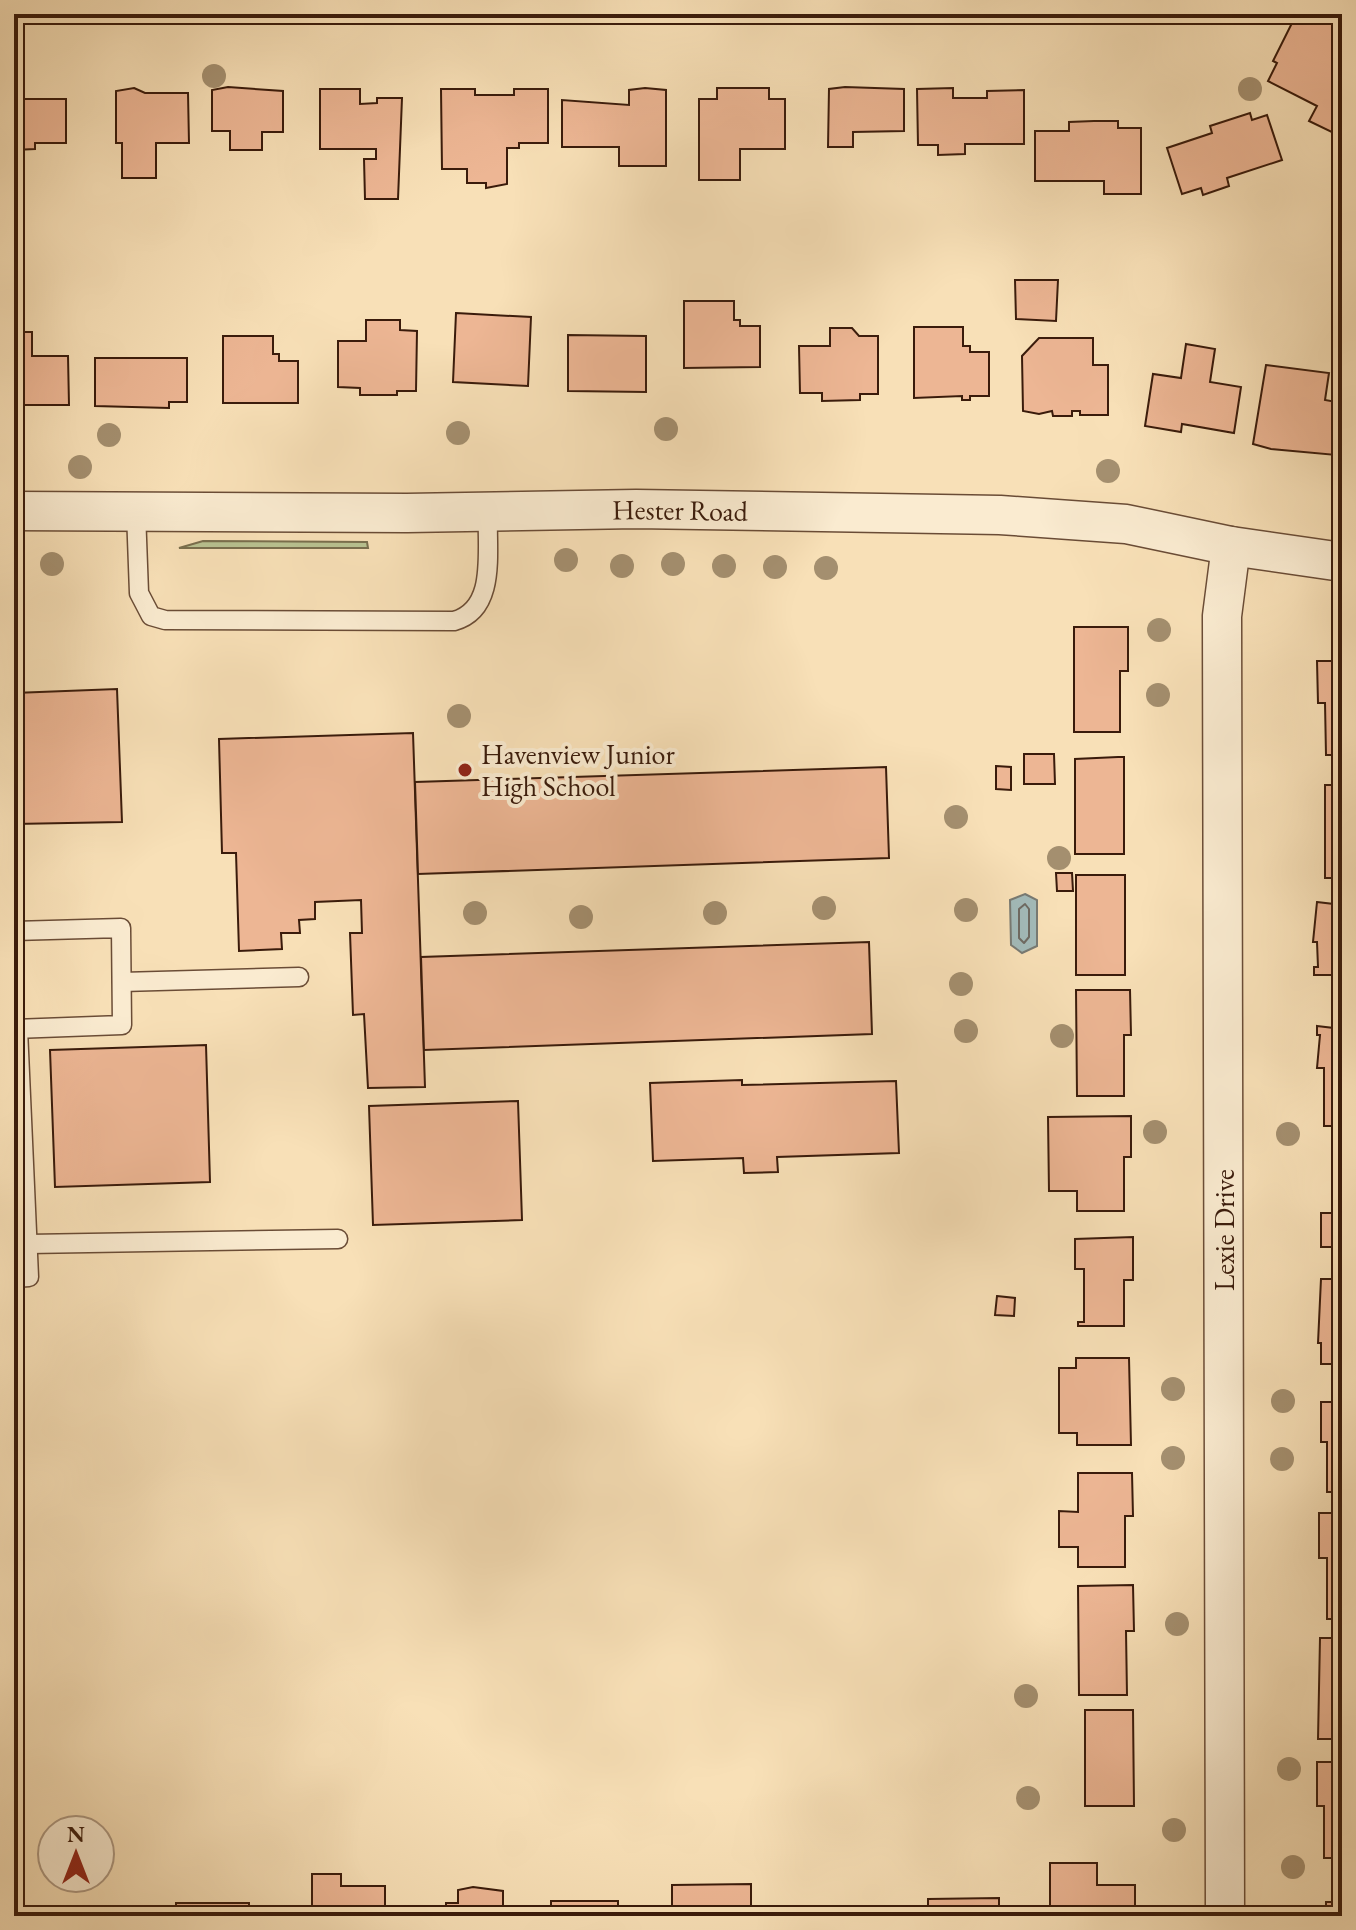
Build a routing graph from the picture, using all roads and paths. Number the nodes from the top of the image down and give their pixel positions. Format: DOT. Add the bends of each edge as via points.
graph roads {
  1 [pos="14,511"];
  2 [pos="136,512"];
  3 [pos="488,512"];
  4 [pos="1231,546"];
  5 [pos="1342,562"];
  6 [pos="14,931"];
  7 [pos="299,977"];
  8 [pos="122,982"];
  9 [pos="16,1029"];
  10 [pos="18,1094"];
  11 [pos="338,1239"];
  12 [pos="28,1244"];
  13 [pos="14,1278"];
  14 [pos="1225,1916"];
  1 -- 2 [label="street, Hester Road"];
  2 -- 3 [label="street, Hester Road"];
  2 -- 3 [label="lane" via="139,593 151,616 409,621 454,621 480,605"];
  3 -- 4 [label="street, Hester Road" via="1000,515 1126,524"];
  4 -- 5 [label="street, Hester Road"];
  4 -- 14 [label="street, Lexie Drive" via="1222,616"];
  6 -- 8 [label="lane" via="121,928"];
  7 -- 8 [label="lane"];
  8 -- 9 [label="lane" via="122,1025"];
  9 -- 10 [label="lane"];
  10 -- 12 [label="lane"];
  11 -- 12 [label="lane"];
  12 -- 13 [label="lane" via="29,1277"];
}
